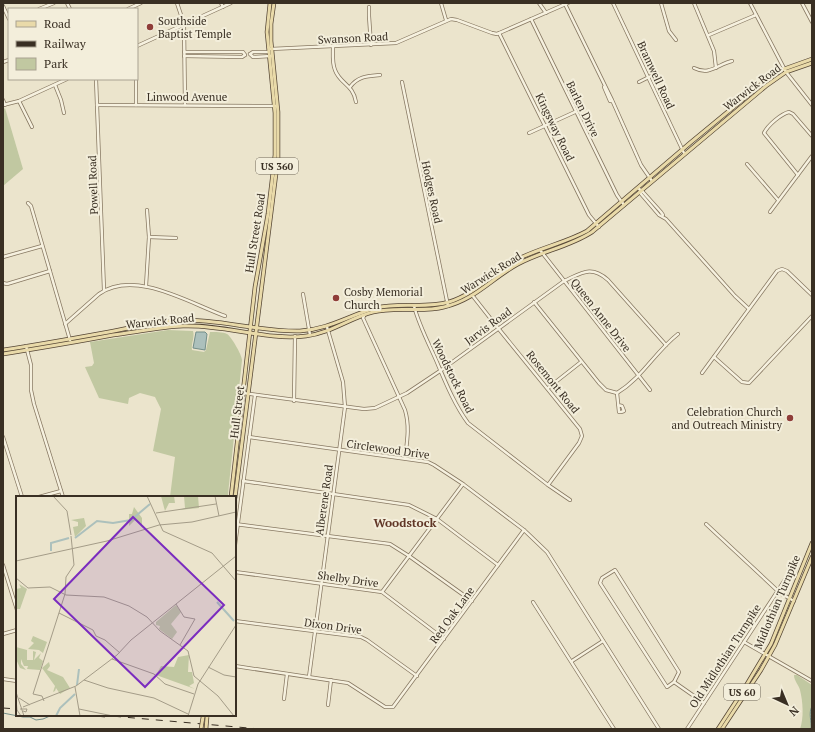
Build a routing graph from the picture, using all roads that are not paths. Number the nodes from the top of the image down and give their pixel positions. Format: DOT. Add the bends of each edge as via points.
graph roads {
  1 [pos="54,3"];
  2 [pos="141,3"];
  3 [pos="177,3"];
  4 [pos="221,3"];
  5 [pos="231,3"];
  6 [pos="270,3"];
  7 [pos="274,3"];
  8 [pos="441,3"];
  9 [pos="539,3"];
  10 [pos="612,3"];
  11 [pos="661,3"];
  12 [pos="694,3"];
  13 [pos="750,3"];
  14 [pos="802,3"];
  15 [pos="567,4"];
  16 [pos="3,6"];
  17 [pos="223,7"];
  18 [pos="370,7"];
  19 [pos="42,8"];
  20 [pos="130,8"];
  21 [pos="546,13"];
  22 [pos="756,15"];
  23 [pos="8,18"];
  24 [pos="530,19"];
  25 [pos="446,20"];
  26 [pos="812,22"];
  27 [pos="184,24"];
  28 [pos="499,33"];
  29 [pos="709,36"];
  30 [pos="676,40"];
  31 [pos="371,45"];
  32 [pos="138,46"];
  33 [pos="333,47"];
  34 [pos="184,52"];
  35 [pos="270,53"];
  36 [pos="184,56"];
  37 [pos="812,59"];
  38 [pos="732,61"];
  39 [pos="812,63"];
  40 [pos="694,68"];
  41 [pos="716,68"];
  42 [pos="785,70"];
  43 [pos="380,75"];
  44 [pos="650,77"];
  45 [pos="65,80"];
  46 [pos="96,80"];
  47 [pos="136,80"];
  48 [pos="402,82"];
  49 [pos="639,82"];
  50 [pos="55,85"];
  51 [pos="350,87"];
  52 [pos="3,100"];
  53 [pos="19,101"];
  54 [pos="356,102"];
  55 [pos="4,105"];
  56 [pos="136,105"];
  57 [pos="185,105"];
  58 [pos="812,105"];
  59 [pos="97,106"];
  60 [pos="276,106"];
  61 [pos="575,112"];
  62 [pos="64,113"];
  63 [pos="545,126"];
  64 [pos="32,127"];
  65 [pos="529,133"];
  66 [pos="812,136"];
  67 [pos="682,150"];
  68 [pos="684,154"];
  69 [pos="812,156"];
  70 [pos="747,164"];
  71 [pos="798,175"];
  72 [pos="651,179"];
  73 [pos="639,189"];
  74 [pos="778,200"];
  75 [pos="28,203"];
  76 [pos="623,203"];
  77 [pos="147,210"];
  78 [pos="770,212"];
  79 [pos="597,225"];
  80 [pos="149,237"];
  81 [pos="176,238"];
  82 [pos="42,246"];
  83 [pos="540,250"];
  84 [pos="543,254"];
  85 [pos="3,257"];
  86 [pos="50,272"];
  87 [pos="564,281"];
  88 [pos="3,283"];
  89 [pos="146,286"];
  90 [pos="104,290"];
  91 [pos="471,292"];
  92 [pos="303,294"];
  93 [pos="812,295"];
  94 [pos="473,296"];
  95 [pos="534,302"];
  96 [pos="448,304"];
  97 [pos="414,306"];
  98 [pos="749,309"];
  99 [pos="415,310"];
  100 [pos="225,316"];
  101 [pos="364,316"];
  102 [pos="812,316"];
  103 [pos="65,324"];
  104 [pos="250,326"];
  105 [pos="327,327"];
  106 [pos="257,328"];
  107 [pos="498,328"];
  108 [pos="309,330"];
  109 [pos="328,331"];
  110 [pos="250,332"];
  111 [pos="256,333"];
  112 [pos="678,334"];
  113 [pos="310,335"];
  114 [pos="295,336"];
  115 [pos="70,341"];
  116 [pos="666,345"];
  117 [pos="27,348"];
  118 [pos="3,350"];
  119 [pos="3,354"];
  120 [pos="714,357"];
  121 [pos="581,362"];
  122 [pos="440,371"];
  123 [pos="702,373"];
  124 [pos="639,376"];
  125 [pos="548,388"];
  126 [pos="650,390"];
  127 [pos="242,393"];
  128 [pos="617,393"];
  129 [pos="248,394"];
  130 [pos="255,395"];
  131 [pos="400,396"];
  132 [pos="294,401"];
  133 [pos="618,405"];
  134 [pos="345,407"];
  135 [pos="3,437"];
  136 [pos="249,437"];
  137 [pos="339,450"];
  138 [pos="405,458"];
  139 [pos="244,481"];
  140 [pos="463,484"];
  141 [pos="548,485"];
  142 [pos="61,491"];
  143 [pos="334,493"];
  144 [pos="22,496"];
  145 [pos="43,496"];
  146 [pos="63,496"];
  147 [pos="231,496"];
  148 [pos="235,496"];
  149 [pos="570,500"];
  150 [pos="437,519"];
  151 [pos="236,524"];
  152 [pos="706,524"];
  153 [pos="524,530"];
  154 [pos="327,536"];
  155 [pos="812,543"];
  156 [pos="409,556"];
  157 [pos="812,557"];
  158 [pos="3,565"];
  159 [pos="498,566"];
  160 [pos="236,572"];
  161 [pos="790,572"];
  162 [pos="322,584"];
  163 [pos="778,590"];
  164 [pos="382,592"];
  165 [pos="789,599"];
  166 [pos="472,601"];
  167 [pos="794,601"];
  168 [pos="533,602"];
  169 [pos="16,607"];
  170 [pos="236,621"];
  171 [pos="16,630"];
  172 [pos="315,632"];
  173 [pos="3,634"];
  174 [pos="444,639"];
  175 [pos="603,641"];
  176 [pos="744,642"];
  177 [pos="765,654"];
  178 [pos="769,657"];
  179 [pos="572,661"];
  180 [pos="236,666"];
  181 [pos="287,674"];
  182 [pos="417,676"];
  183 [pos="309,677"];
  184 [pos="3,679"];
  185 [pos="331,680"];
  186 [pos="16,681"];
  187 [pos="812,681"];
  188 [pos="674,682"];
  189 [pos="284,699"];
  190 [pos="704,703"];
  191 [pos="328,705"];
  192 [pos="203,716"];
  193 [pos="207,716"];
  194 [pos="201,729"];
  195 [pos="206,729"];
  196 [pos="614,729"];
  197 [pos="659,729"];
  198 [pos="687,729"];
  199 [pos="718,729"];
  200 [pos="722,729"];
  1 -- 19 [label="street"];
  2 -- 20 [label="street"];
  3 -- 27 [label="street"];
  4 -- 17 [label="street"];
  5 -- 17 [label="street"];
  6 -- 35 [label="main road, Hull Street Road / US 360"];
  7 -- 35 [label="main road, Hull Street Road / US 360"];
  8 -- 25 [label="street"];
  9 -- 21 [label="street"];
  10 -- 44 [label="street, Bramwell Road"];
  11 -- 30 [label="street" via="669,31"];
  12 -- 29 [label="street"];
  13 -- 22 [label="street"];
  14 -- 26 [label="street"];
  15 -- 21 [label="street"];
  15 -- 72 [label="street" via="610,101"];
  16 -- 23 [label="street"];
  17 -- 27 [label="street"];
  18 -- 31 [label="street"];
  21 -- 24 [label="street"];
  22 -- 29 [label="street"];
  22 -- 42 [label="street"];
  24 -- 28 [label="street"];
  24 -- 61 [label="street, Barlen Drive"];
  25 -- 28 [label="street" via="455,19 492,33"];
  25 -- 31 [label="street, Swanson Road" via="399,42"];
  27 -- 32 [label="street"];
  27 -- 34 [label="street"];
  28 -- 63 [label="street, Kingsway Road"];
  29 -- 41 [label="street"];
  31 -- 33 [label="street, Swanson Road"];
  33 -- 35 [label="street, Swanson Road"];
  33 -- 51 [label="street" via="335,71"];
  34 -- 36 [label="street"];
  34 -- 36 [label="street" via="243,52 245,55"];
  35 -- 35 [label="street" via="253,52 250,54 253,57"];
  35 -- 60 [label="main road, Hull Street Road / US 360"];
  36 -- 57 [label="street"];
  37 -- 42 [label="main road, Warwick Road"];
  38 -- 41 [label="street"];
  39 -- 42 [label="main road, Warwick Road"];
  40 -- 41 [label="street" via="703,71"];
  42 -- 58 [label="street"];
  42 -- 67 [label="main road, Warwick Road" via="763,83"];
  42 -- 68 [label="main road, Warwick Road"];
  43 -- 51 [label="street" via="360,78"];
  44 -- 49 [label="street"];
  44 -- 67 [label="street, Bramwell Road"];
  45 -- 50 [label="street"];
  46 -- 59 [label="street, Powell Road"];
  47 -- 56 [label="street"];
  48 -- 96 [label="street, Hodges Road"];
  50 -- 53 [label="street"];
  50 -- 62 [label="street"];
  51 -- 54 [label="street"];
  52 -- 55 [label="street"];
  53 -- 55 [label="street"];
  53 -- 64 [label="street"];
  56 -- 57 [label="street, Linwood Avenue"];
  56 -- 59 [label="street, Linwood Avenue"];
  57 -- 60 [label="street, Linwood Avenue"];
  59 -- 90 [label="street, Powell Road"];
  60 -- 104 [label="main road, Hull Street Road / US 360" via="273,172"];
  60 -- 106 [label="main road, Hull Street Road / US 360" via="278,158"];
  61 -- 63 [label="street"];
  61 -- 76 [label="street, Barlen Drive"];
  63 -- 65 [label="street"];
  63 -- 79 [label="street, Kingsway Road" via="589,215"];
  66 -- 71 [label="street" via="789,112 784,113 764,133"];
  67 -- 68 [label="street, Bramwell Road"];
  67 -- 72 [label="main road, Warwick Road"];
  68 -- 72 [label="main road, Warwick Road"];
  69 -- 71 [label="street"];
  70 -- 74 [label="street"];
  71 -- 74 [label="street"];
  72 -- 73 [label="main road, Warwick Road"];
  73 -- 76 [label="main road, Warwick Road"];
  73 -- 98 [label="street"];
  74 -- 78 [label="street"];
  75 -- 82 [label="street"];
  76 -- 79 [label="main road, Warwick Road"];
  77 -- 80 [label="street"];
  79 -- 83 [label="main road, Warwick Road"];
  79 -- 84 [label="main road, Warwick Road" via="577,240"];
  80 -- 81 [label="street"];
  80 -- 89 [label="street"];
  82 -- 85 [label="street"];
  82 -- 86 [label="street"];
  83 -- 84 [label="street, Queen Anne Drive"];
  83 -- 91 [label="main road, Warwick Road" via="508,265"];
  84 -- 87 [label="street, Queen Anne Drive"];
  84 -- 94 [label="main road, Warwick Road" via="511,268"];
  86 -- 88 [label="street"];
  86 -- 103 [label="street"];
  87 -- 95 [label="street, Jarvis Road"];
  87 -- 116 [label="street, Jarvis Road" via="587,271 600,272"];
  87 -- 124 [label="street, Queen Anne Drive"];
  89 -- 90 [label="street" via="120,285"];
  89 -- 100 [label="street"];
  90 -- 103 [label="street"];
  91 -- 94 [label="street, Rosemont Road"];
  91 -- 96 [label="main road, Warwick Road"];
  92 -- 108 [label="street"];
  93 -- 98 [label="street" via="782,269"];
  94 -- 96 [label="main road, Warwick Road" via="462,302"];
  94 -- 107 [label="street, Rosemont Road"];
  95 -- 107 [label="street, Jarvis Road"];
  95 -- 121 [label="street"];
  96 -- 97 [label="main road, Warwick Road"];
  96 -- 99 [label="main road, Warwick Road" via="428,310"];
  97 -- 99 [label="street, Woodstock Road"];
  97 -- 105 [label="main road, Warwick Road" via="379,307"];
  98 -- 120 [label="street"];
  99 -- 101 [label="main road, Warwick Road" via="373,312"];
  99 -- 122 [label="street, Woodstock Road"];
  101 -- 109 [label="main road, Warwick Road"];
  101 -- 131 [label="street"];
  102 -- 120 [label="street" via="752,382 742,382"];
  103 -- 115 [label="street"];
  104 -- 106 [label="main road, Warwick Road"];
  104 -- 110 [label="main road, Hull Street Road / US 360"];
  104 -- 115 [label="main road, Warwick Road" via="172,321"];
  105 -- 108 [label="main road, Warwick Road"];
  105 -- 109 [label="street, Alberene Road"];
  106 -- 108 [label="main road, Warwick Road"];
  106 -- 111 [label="main road, Hull Street / US 360"];
  107 -- 122 [label="street, Jarvis Road"];
  107 -- 125 [label="street, Rosemont Road"];
  108 -- 113 [label="street"];
  109 -- 113 [label="main road, Warwick Road"];
  109 -- 134 [label="street, Alberene Road" via="343,382"];
  110 -- 111 [label="main road, Warwick Road"];
  110 -- 115 [label="main road, Warwick Road" via="185,326"];
  110 -- 127 [label="main road, Hull Street Road / US 360"];
  111 -- 114 [label="main road, Warwick Road"];
  111 -- 129 [label="main road, Hull Street / US 360"];
  112 -- 116 [label="street"];
  113 -- 114 [label="main road, Warwick Road"];
  114 -- 132 [label="street"];
  115 -- 117 [label="main road, Warwick Road"];
  116 -- 124 [label="street"];
  117 -- 118 [label="main road, Warwick Road"];
  117 -- 119 [label="main road, Warwick Road"];
  117 -- 142 [label="street" via="34,404"];
  120 -- 123 [label="street"];
  121 -- 125 [label="street"];
  121 -- 128 [label="street" via="606,390"];
  122 -- 131 [label="street, Jarvis Road"];
  122 -- 141 [label="street, Woodstock Road" via="468,423"];
  124 -- 126 [label="street, Queen Anne Drive"];
  124 -- 128 [label="street"];
  125 -- 141 [label="street, Rosemont Road" via="580,429 582,436"];
  127 -- 129 [label="street, Jarvis Road"];
  127 -- 147 [label="main road, Hull Street / US 360"];
  128 -- 133 [label="street"];
  129 -- 130 [label="street, Jarvis Road"];
  129 -- 148 [label="main road, Hull Street / US 360"];
  130 -- 132 [label="street, Jarvis Road"];
  130 -- 136 [label="street"];
  131 -- 134 [label="street, Jarvis Road" via="375,408"];
  131 -- 138 [label="street" via="406,410 408,425"];
  132 -- 134 [label="street, Jarvis Road"];
  134 -- 137 [label="street, Alberene Road"];
  135 -- 144 [label="street"];
  136 -- 137 [label="street, Circlewood Drive"];
  136 -- 139 [label="street"];
  137 -- 138 [label="street, Circlewood Drive"];
  137 -- 143 [label="street, Alberene Road"];
  138 -- 140 [label="street, Circlewood Drive" via="428,462"];
  139 -- 143 [label="street"];
  139 -- 151 [label="street"];
  140 -- 150 [label="street"];
  140 -- 153 [label="street, Circlewood Drive"];
  141 -- 149 [label="street, Woodstock Road"];
  142 -- 145 [label="street"];
  142 -- 146 [label="street"];
  143 -- 150 [label="street" via="409,505"];
  143 -- 154 [label="street, Alberene Road"];
  150 -- 156 [label="street"];
  150 -- 159 [label="street"];
  151 -- 154 [label="street"];
  152 -- 163 [label="street"];
  153 -- 159 [label="street, Red Oak Lane"];
  153 -- 175 [label="street, Circlewood Drive" via="547,552"];
  154 -- 156 [label="street" via="390,544"];
  154 -- 162 [label="street, Alberene Road"];
  155 -- 165 [label="main road, Midlothian Turnpike / US 60"];
  156 -- 164 [label="street"];
  156 -- 166 [label="street"];
  157 -- 167 [label="main road, Midlothian Turnpike / US 60"];
  158 -- 169 [label="street"];
  159 -- 166 [label="street, Red Oak Lane"];
  160 -- 162 [label="street, Shelby Drive"];
  161 -- 163 [label="street, Old Midlothian Turnpike"];
  162 -- 164 [label="street, Shelby Drive"];
  162 -- 172 [label="street, Alberene Road"];
  163 -- 165 [label="street"];
  163 -- 176 [label="street, Old Midlothian Turnpike"];
  164 -- 174 [label="street, Shelby Drive"];
  165 -- 167 [label="street"];
  165 -- 177 [label="main road, Midlothian Turnpike / US 60"];
  166 -- 174 [label="street, Red Oak Lane"];
  167 -- 178 [label="main road, Midlothian Turnpike / US 60"];
  168 -- 179 [label="street"];
  170 -- 172 [label="street, Dixon Drive"];
  171 -- 173 [label="street"];
  172 -- 182 [label="street, Dixon Drive" via="364,638"];
  172 -- 183 [label="street, Alberene Road"];
  174 -- 182 [label="street, Red Oak Lane"];
  175 -- 179 [label="street"];
  175 -- 197 [label="street, Circlewood Drive"];
  176 -- 177 [label="street"];
  176 -- 190 [label="street, Old Midlothian Turnpike"];
  177 -- 178 [label="street"];
  177 -- 199 [label="main road, Midlothian Turnpike / US 60"];
  178 -- 187 [label="street"];
  178 -- 200 [label="main road, Midlothian Turnpike / US 60"];
  179 -- 196 [label="street"];
  180 -- 181 [label="street"];
  181 -- 183 [label="street"];
  181 -- 189 [label="street"];
  182 -- 185 [label="street, Red Oak Lane" via="391,708 385,707 348,683"];
  183 -- 185 [label="street"];
  184 -- 186 [label="street"];
  185 -- 191 [label="street"];
  188 -- 188 [label="street" via="679,672 613,571 602,578 600,583 667,687"];
  188 -- 190 [label="street"];
  190 -- 198 [label="street, Old Midlothian Turnpike"];
  192 -- 194 [label="main road, bridge"];
  193 -- 195 [label="main road, bridge"];
}
